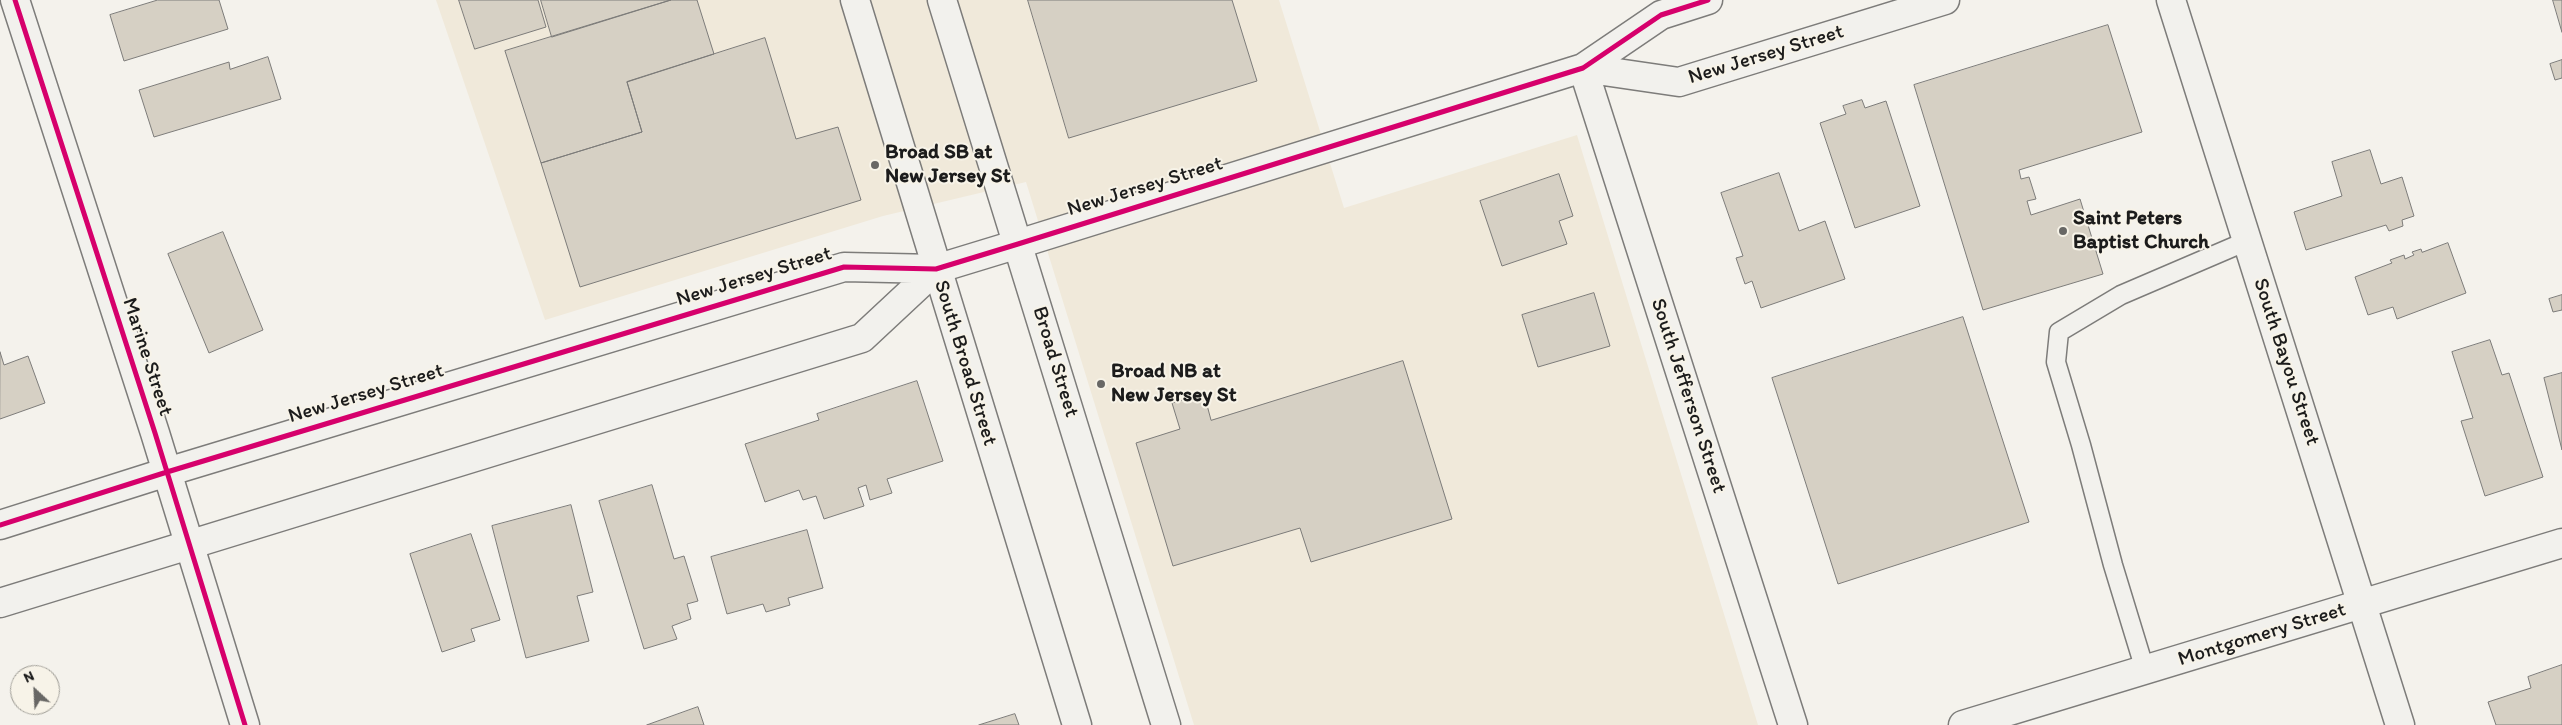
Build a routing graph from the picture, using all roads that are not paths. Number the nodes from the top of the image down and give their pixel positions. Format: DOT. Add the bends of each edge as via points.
graph roads {
  1 [pos="15,0"];
  2 [pos="855,0"];
  3 [pos="942,0"];
  4 [pos="1708,0"];
  5 [pos="1945,0"];
  6 [pos="2170,0"];
  7 [pos="1583,68"];
  8 [pos="2247,241"];
  9 [pos="1018,244"];
  10 [pos="936,269"];
  11 [pos="167,472"];
  12 [pos="0,525"];
  13 [pos="2562,543"];
  14 [pos="190,544"];
  15 [pos="0,603"];
  16 [pos="2363,604"];
  17 [pos="2145,670"];
  18 [pos="245,725"];
  19 [pos="1077,725"];
  20 [pos="1166,725"];
  21 [pos="1793,725"];
  22 [pos="1963,725"];
  23 [pos="2400,725"];
  1 -- 11 [label="street, Marine Street"];
  2 -- 10 [label="street, South Broad Street"];
  3 -- 9 [label="street, Broad Street"];
  4 -- 7 [label="street, New Jersey Street" via="1661,14"];
  5 -- 7 [label="street, New Jersey Street" via="1679,82"];
  6 -- 8 [label="street, South Bayou Street"];
  7 -- 9 [label="street, New Jersey Street"];
  7 -- 21 [label="street, South Jefferson Street"];
  8 -- 16 [label="street, South Bayou Street"];
  8 -- 17 [label="lane" via="2121,295 2059,332 2056,362"];
  9 -- 10 [label="street, New Jersey Street"];
  9 -- 20 [label="street, Broad Street"];
  10 -- 11 [label="street, New Jersey Street" via="844,267"];
  10 -- 14 [label="street, New Jersey Street" via="862,338"];
  10 -- 19 [label="street, South Broad Street"];
  11 -- 12 [label="street, New Jersey Street"];
  11 -- 14 [label="street, Marine Street"];
  13 -- 16 [label="street, Montgomery Street"];
  14 -- 15 [label="street, New Jersey Street"];
  14 -- 18 [label="street, Marine Street"];
  16 -- 17 [label="street, Montgomery Street"];
  16 -- 23 [label="street, South Bayou Street"];
  17 -- 22 [label="street, Montgomery Street"];
}
